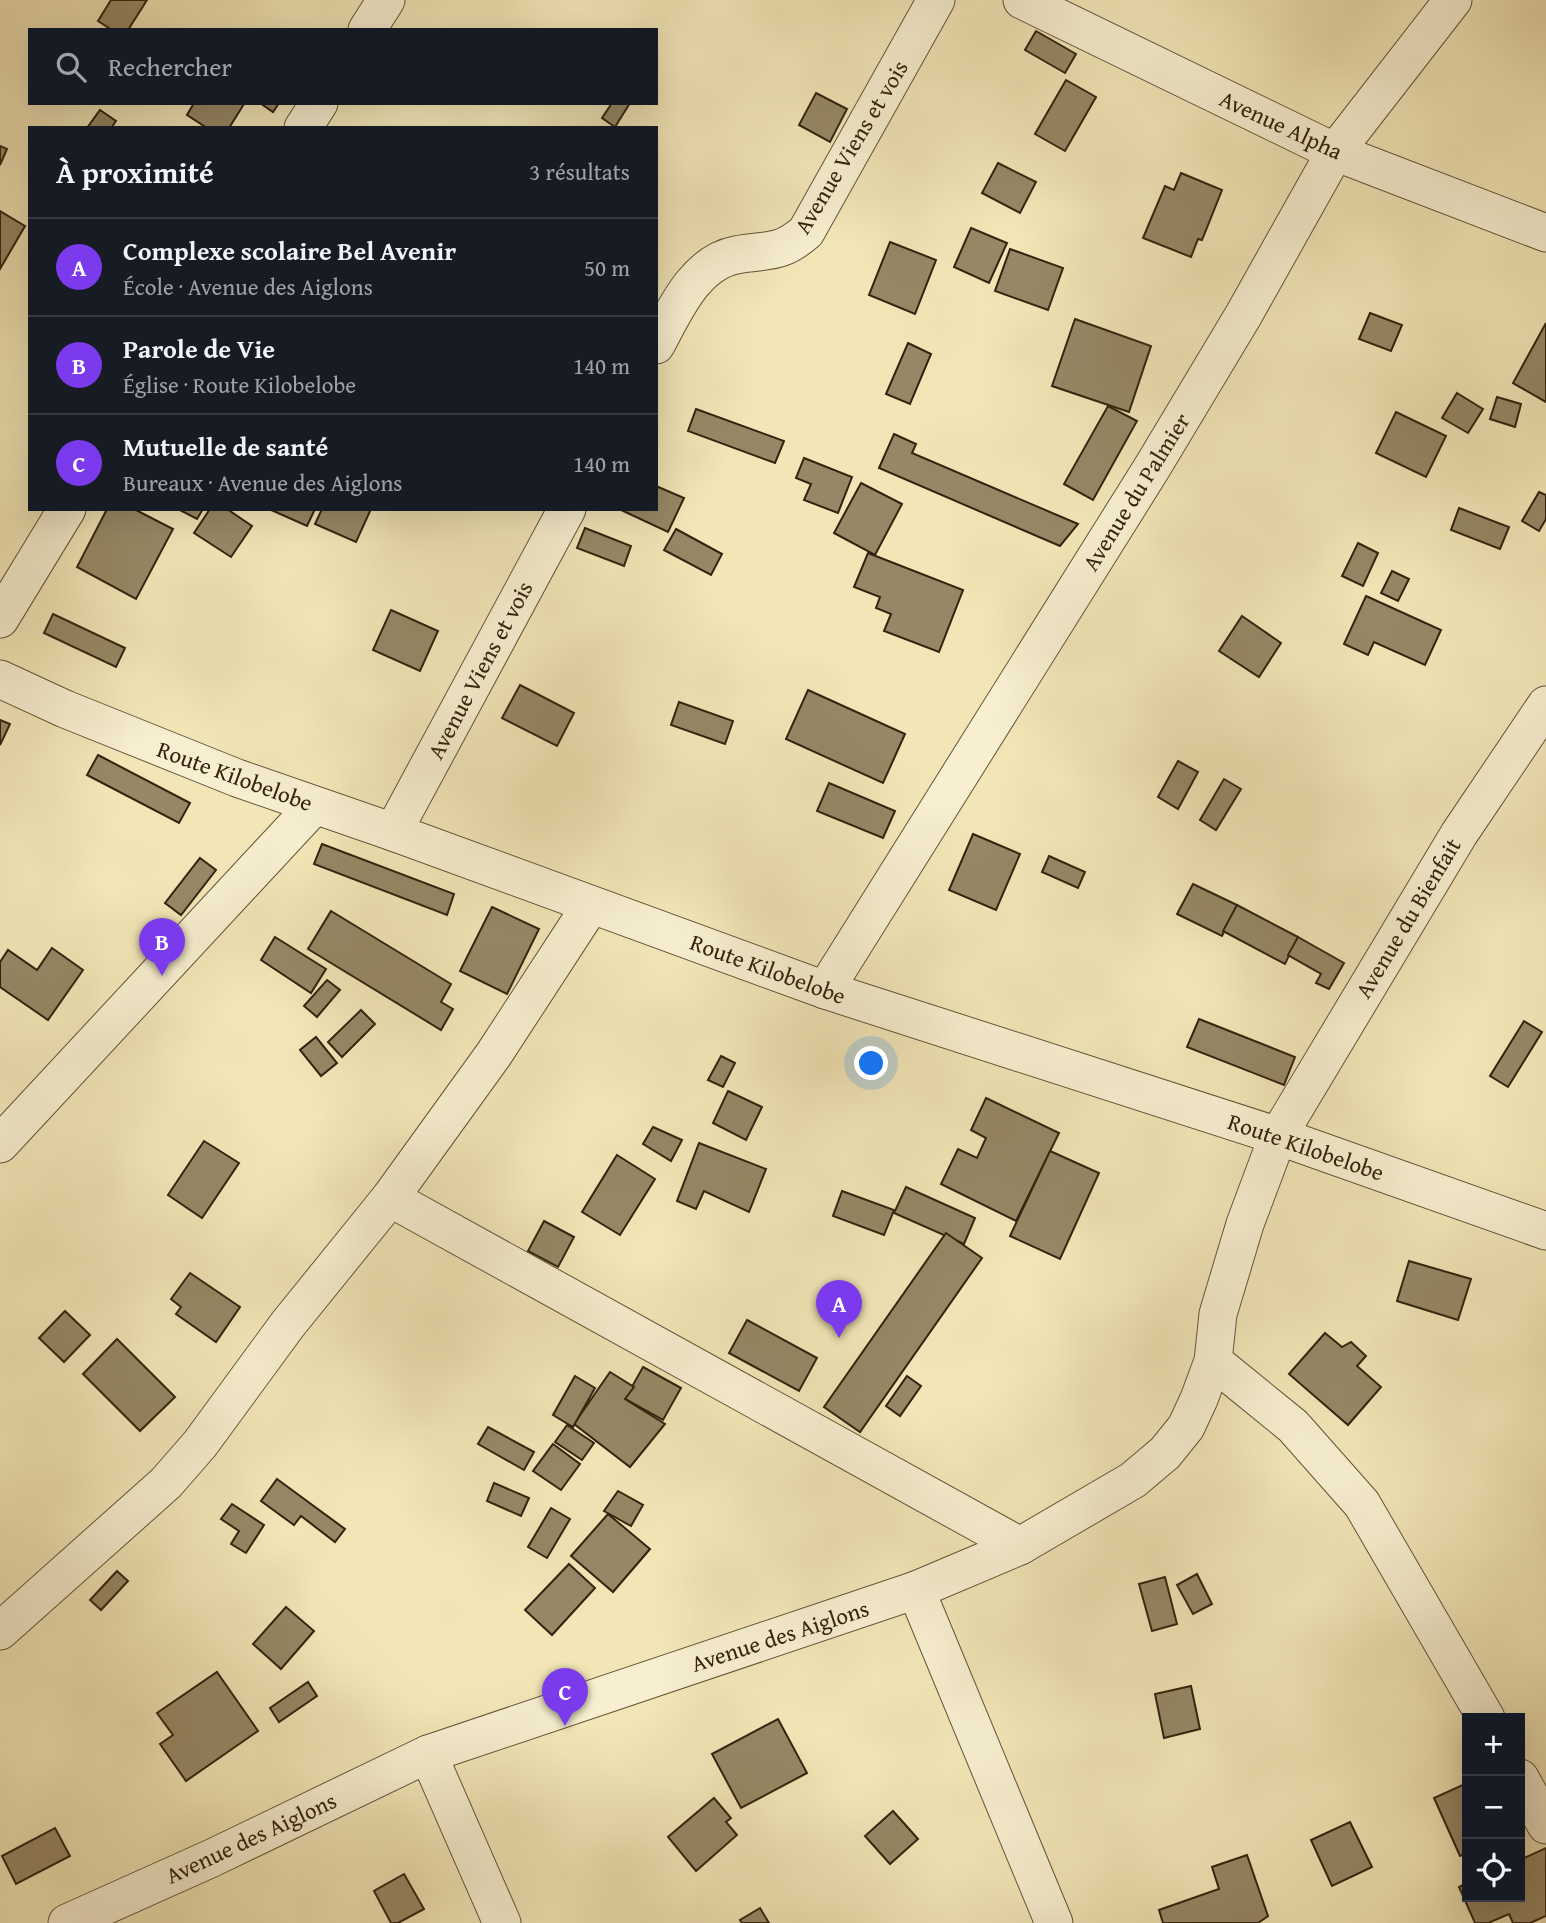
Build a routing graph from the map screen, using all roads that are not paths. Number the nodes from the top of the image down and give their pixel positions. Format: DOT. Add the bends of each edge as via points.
graph roads {
  1 [pos="386,0"];
  2 [pos="936,0"];
  3 [pos="1022,0"];
  4 [pos="1454,0"];
  5 [pos="368,28"];
  6 [pos="318,105"];
  7 [pos="304,126"];
  8 [pos="1335,152"];
  9 [pos="1546,233"];
  10 [pos="658,342"];
  11 [pos="66,511"];
  12 [pos="566,511"];
  13 [pos="0,619"];
  14 [pos="0,679"];
  15 [pos="1546,705"];
  16 [pos="314,806"];
  17 [pos="393,832"];
  18 [pos="592,905"];
  19 [pos="825,990"];
  20 [pos="1278,1136"];
  21 [pos="0,1143"];
  22 [pos="390,1198"];
  23 [pos="1546,1231"];
  24 [pos="1213,1361"];
  25 [pos="1020,1546"];
  26 [pos="916,1590"];
  27 [pos="0,1631"];
  28 [pos="1483,1713"];
  29 [pos="428,1754"];
  30 [pos="1525,1787"];
  31 [pos="1546,1825"];
  32 [pos="67,1923"];
  33 [pos="502,1923"];
  34 [pos="1054,1923"];
  1 -- 5 [label="street"];
  2 -- 10 [label="street, Avenue Viens et vois" via="806,232 789,246 733,255 713,264 694,282"];
  3 -- 8 [label="street, Avenue Alpha"];
  4 -- 8 [label="street, Avenue du Palmier"];
  6 -- 7 [label="street"];
  8 -- 9 [label="street, Avenue Alpha"];
  8 -- 19 [label="street, Avenue du Palmier" via="1153,466"];
  11 -- 13 [label="street"];
  12 -- 17 [label="street, Avenue Viens et vois"];
  14 -- 16 [label="street, Route Kilobelobe" via="151,746"];
  15 -- 20 [label="street, Avenue du Bienfait" via="1459,834"];
  16 -- 17 [label="street, Route Kilobelobe"];
  16 -- 21 [label="street"];
  17 -- 18 [label="street, Route Kilobelobe"];
  18 -- 19 [label="street, Route Kilobelobe"];
  18 -- 22 [label="street" via="494,1054"];
  19 -- 20 [label="street, Route Kilobelobe"];
  20 -- 23 [label="street, Route Kilobelobe"];
  20 -- 24 [label="street, Avenue des Aiglons" via="1218,1314"];
  22 -- 25 [label="street"];
  22 -- 27 [label="street" via="166,1483"];
  24 -- 25 [label="street, Avenue des Aiglons" via="1186,1427 1165,1453 1133,1480"];
  24 -- 28 [label="street" via="1293,1426 1362,1504"];
  25 -- 26 [label="street, Avenue des Aiglons"];
  26 -- 29 [label="street, Avenue des Aiglons"];
  26 -- 34 [label="street"];
  29 -- 32 [label="street, Avenue des Aiglons"];
  29 -- 33 [label="street"];
  30 -- 31 [label="street"];
}
